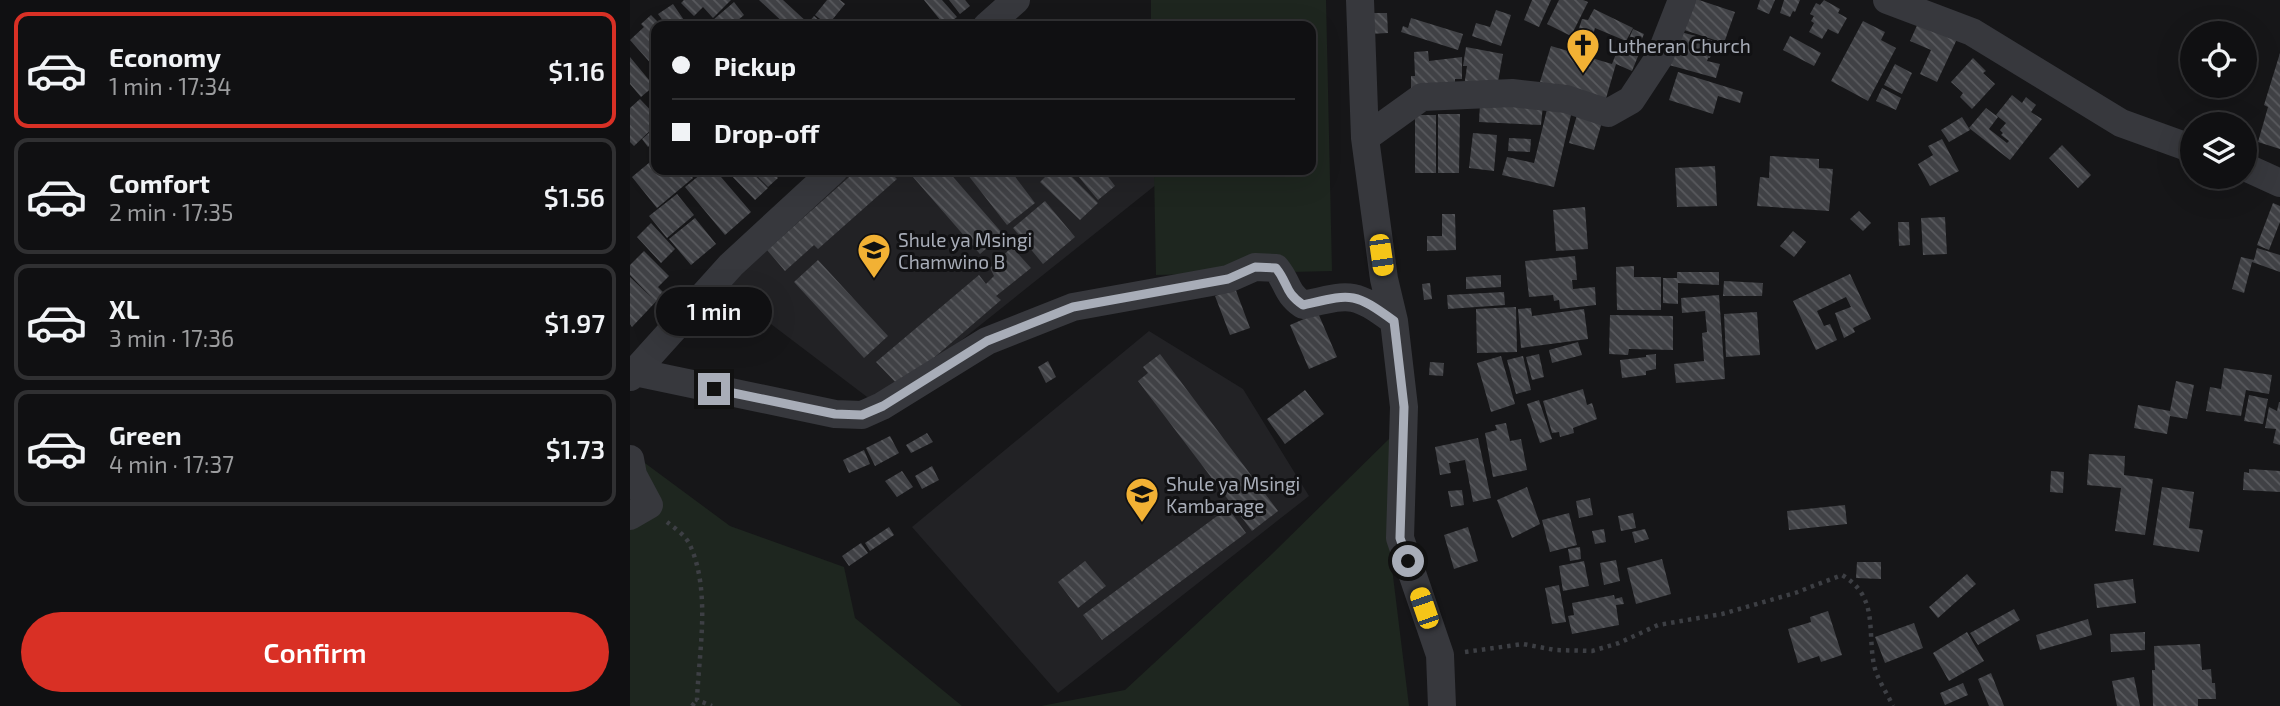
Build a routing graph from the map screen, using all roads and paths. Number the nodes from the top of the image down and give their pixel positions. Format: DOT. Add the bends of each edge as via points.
graph roads {
  1 [pos="1016,0"];
  2 [pos="1360,0"];
  3 [pos="1682,0"];
  4 [pos="1886,0"];
  5 [pos="993,21"];
  6 [pos="1365,138"];
  7 [pos="2180,144"];
  8 [pos="2257,172"];
  9 [pos="829,175"];
  10 [pos="2280,183"];
  11 [pos="1394,321"];
  12 [pos="632,374"];
  13 [pos="630,459"];
  14 [pos="639,511"];
  15 [pos="1440,655"];
  16 [pos="697,700"];
  17 [pos="692,706"];
  18 [pos="712,706"];
  19 [pos="1442,706"];
  20 [pos="1893,706"];
  1 -- 5 [label="street"];
  2 -- 6 [label="street"];
  3 -- 6 [label="street" via="1660,56 1631,100 1608,113 1566,99 1512,93 1422,97"];
  4 -- 7 [label="street" via="1972,32 2121,123"];
  6 -- 11 [label="street"];
  8 -- 10 [label="street"];
  9 -- 12 [label="street" via="731,265"];
  11 -- 12 [label="street" via="1366,301 1348,296 1303,305 1290,296 1276,268 1255,267 1228,279 1073,307 987,341 862,415 835,414"];
  11 -- 15 [label="street" via="1404,407 1400,538"];
  13 -- 14 [label="street"];
  14 -- 16 [label="path" via="689,542 697,568 703,612"];
  15 -- 19 [label="street"];
  15 -- 20 [label="path" via="1523,644 1592,651 1658,625 1722,614 1842,575 1854,582 1870,607 1874,667"];
  16 -- 17 [label="path"];
  16 -- 18 [label="path"];
}
